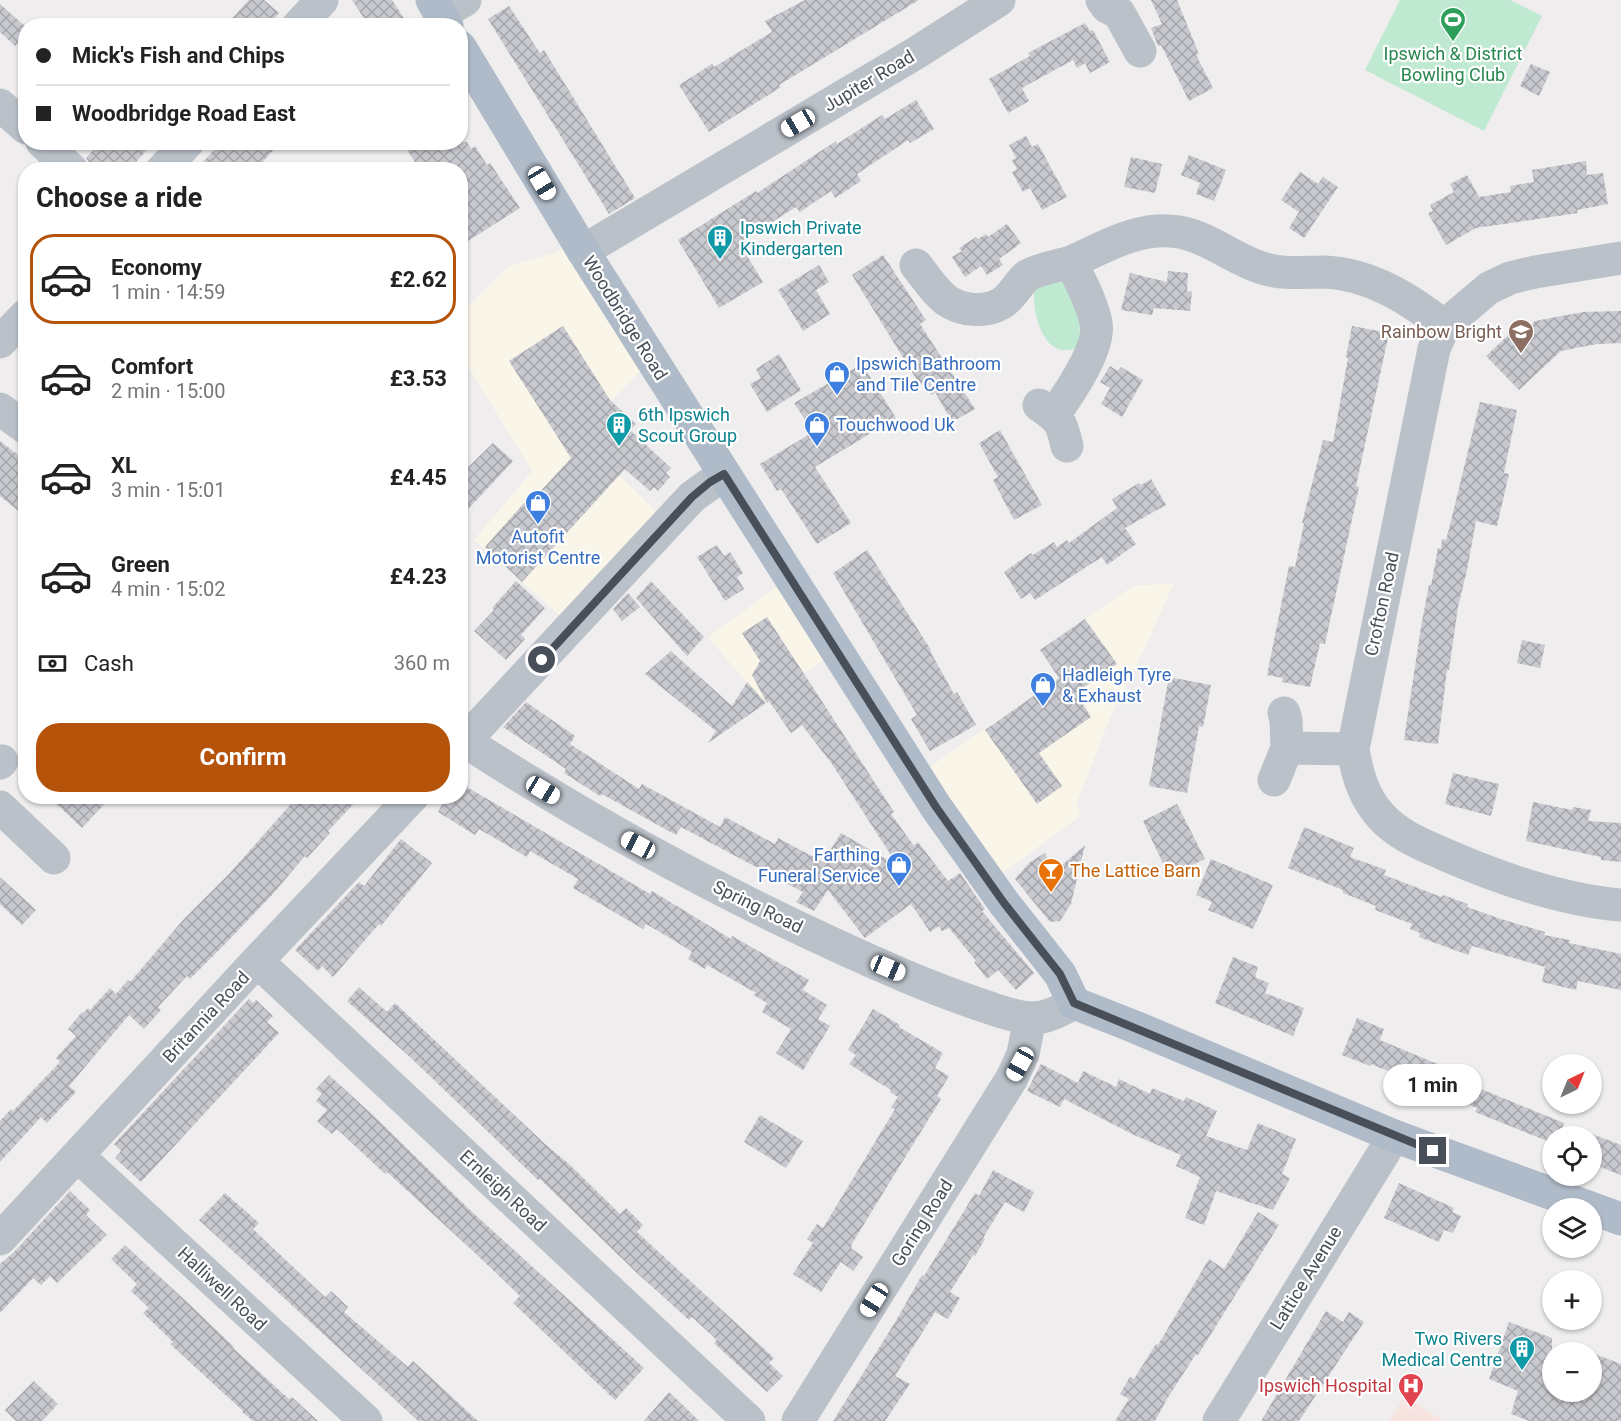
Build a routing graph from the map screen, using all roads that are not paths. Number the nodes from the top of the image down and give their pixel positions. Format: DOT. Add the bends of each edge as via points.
graph roads {
  1 [pos="322,0"];
  2 [pos="999,0"];
  3 [pos="1102,0"];
  4 [pos="305,18"];
  5 [pos="1140,51"];
  6 [pos="468,60"];
  7 [pos="0,105"];
  8 [pos="18,121"];
  9 [pos="51,150"];
  10 [pos="181,150"];
  11 [pos="63,162"];
  12 [pos="169,162"];
  13 [pos="583,251"];
  14 [pos="1621,258"];
  15 [pos="1071,262"];
  16 [pos="916,265"];
  17 [pos="18,323"];
  18 [pos="1444,326"];
  19 [pos="0,342"];
  20 [pos="0,409"];
  21 [pos="18,422"];
  22 [pos="1067,446"];
  23 [pos="724,474"];
  24 [pos="1284,713"];
  25 [pos="468,736"];
  26 [pos="468,746"];
  27 [pos="1287,748"];
  28 [pos="1353,749"];
  29 [pos="1274,780"];
  30 [pos="405,804"];
  31 [pos="0,807"];
  32 [pos="54,858"];
  33 [pos="1621,905"];
  34 [pos="257,961"];
  35 [pos="1074,1003"];
  36 [pos="1030,1018"];
  37 [pos="1394,1136"];
  38 [pos="78,1156"];
  39 [pos="1621,1219"];
  40 [pos="0,1239"];
  41 [pos="366,1421"];
  42 [pos="749,1421"];
  43 [pos="798,1421"];
  44 [pos="1218,1421"];
  1 -- 4 [label="street"];
  2 -- 13 [label="street, Jupiter Road"];
  3 -- 5 [label="street" via="1119,13"];
  6 -- 13 [label="main road, Woodbridge Road"];
  7 -- 8 [label="street"];
  9 -- 11 [label="street"];
  10 -- 12 [label="street"];
  13 -- 23 [label="main road, Woodbridge Road"];
  14 -- 18 [label="street, Crofton Road" via="1510,278 1489,288"];
  15 -- 16 [label="street" via="1026,276 1001,304 972,310 945,299"];
  15 -- 18 [label="street" via="1136,235 1171,231 1204,239 1244,261 1276,272 1344,274 1370,282 1415,303"];
  15 -- 22 [label="street" via="1096,324 1096,338 1076,381 1046,410 1062,424"];
  17 -- 19 [label="street"];
  18 -- 28 [label="street, Crofton Road" via="1434,349"];
  20 -- 21 [label="street"];
  23 -- 25 [label="street" via="692,497"];
  23 -- 35 [label="main road, Woodbridge Road" via="936,807 1060,974"];
  24 -- 27 [label="street"];
  26 -- 36 [label="street, Spring Road" via="621,836 786,921 956,997"];
  27 -- 28 [label="street"];
  27 -- 29 [label="street"];
  28 -- 33 [label="street, Crofton Road" via="1356,772 1380,815 1421,844 1523,884 1569,897"];
  30 -- 34 [label="street, Britannia Road"];
  31 -- 32 [label="street"];
  34 -- 38 [label="street, Britannia Road"];
  34 -- 42 [label="street, Ernleigh Road"];
  35 -- 36 [label="street, Spring Road" via="1054,1014"];
  35 -- 37 [label="main road"];
  36 -- 43 [label="street, Goring Road" via="1016,1071"];
  37 -- 39 [label="main road"];
  37 -- 44 [label="street, Lattice Avenue"];
  38 -- 40 [label="street, Britannia Road"];
  38 -- 41 [label="street, Halliwell Road"];
}
